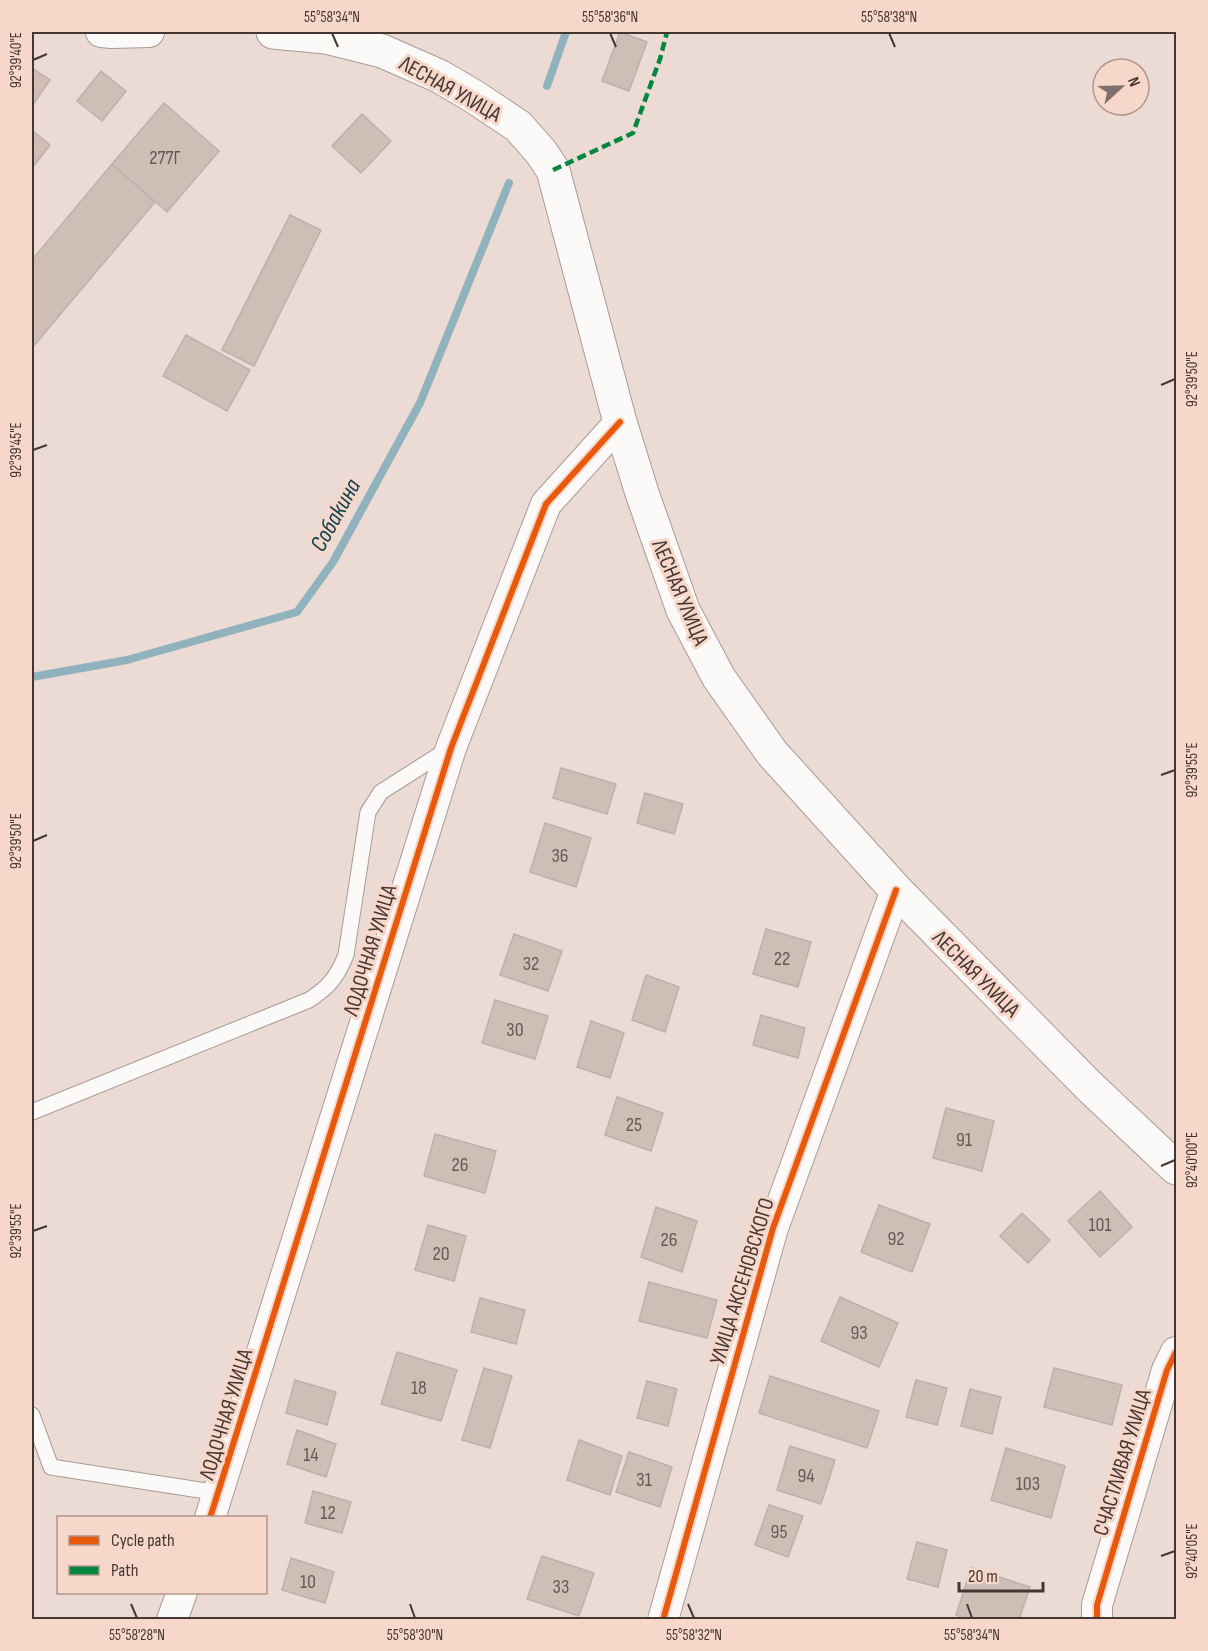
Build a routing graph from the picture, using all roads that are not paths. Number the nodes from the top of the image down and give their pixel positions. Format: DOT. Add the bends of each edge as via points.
graph roads {
  1 [pos="101,32"];
  2 [pos="148,32"];
  3 [pos="273,32"];
  4 [pos="620,422"];
  5 [pos="451,748"];
  6 [pos="896,890"];
  7 [pos="32,1112"];
  8 [pos="1176,1168"];
  9 [pos="1176,1352"];
  10 [pos="32,1415"];
  11 [pos="214,1505"];
  12 [pos="182,1594"];
  13 [pos="172,1620"];
  14 [pos="663,1620"];
  15 [pos="1097,1620"];
  1 -- 2 [label="street"];
  3 -- 4 [label="main road, ЛЕСНАЯ УЛИЦА" via="326,37 382,51 439,76 518,126 553,170"];
  4 -- 5 [label="street, ЛОДОЧНАЯ УЛИЦА" via="546,504"];
  4 -- 6 [label="main road, ЛЕСНАЯ УЛИЦА" via="683,610 719,678 772,753"];
  5 -- 7 [label="lane" via="381,792 368,812 346,955 338,975 324,990 309,1000"];
  5 -- 11 [label="street, ЛОДОЧНАЯ УЛИЦА"];
  6 -- 8 [label="main road, ЛЕСНАЯ УЛИЦА" via="1089,1086"];
  6 -- 14 [label="street, УЛИЦА АКСЕНОВСКОГО" via="773,1228"];
  9 -- 15 [label="street, СЧАСТЛИВАЯ УЛИЦА" via="1167,1370 1097,1605"];
  10 -- 11 [label="lane" via="51,1467"];
  12 -- 13 [label="street"];
}
